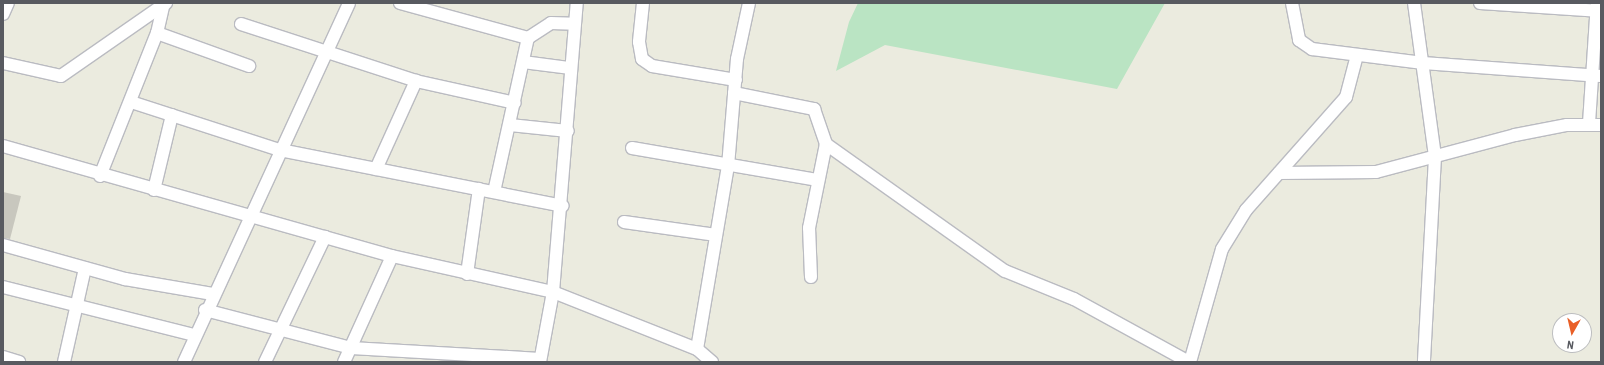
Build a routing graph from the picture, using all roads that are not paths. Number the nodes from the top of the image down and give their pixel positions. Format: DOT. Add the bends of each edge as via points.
graph roads {
  1 [pos="8,3"];
  2 [pos="349,3"];
  3 [pos="400,3"];
  4 [pos="577,3"];
  5 [pos="644,3"];
  6 [pos="1292,3"];
  7 [pos="1414,3"];
  8 [pos="1480,3"];
  9 [pos="745,4"];
  10 [pos="164,5"];
  11 [pos="1598,8"];
  12 [pos="3,14"];
  13 [pos="241,24"];
  14 [pos="574,24"];
  15 [pos="157,33"];
  16 [pos="528,38"];
  17 [pos="326,53"];
  18 [pos="1357,55"];
  19 [pos="523,62"];
  20 [pos="3,63"];
  21 [pos="1423,63"];
  22 [pos="248,66"];
  23 [pos="569,68"];
  24 [pos="1597,76"];
  25 [pos="736,80"];
  26 [pos="416,81"];
  27 [pos="734,93"];
  28 [pos="131,102"];
  29 [pos="514,103"];
  30 [pos="172,115"];
  31 [pos="1595,124"];
  32 [pos="510,125"];
  33 [pos="568,131"];
  34 [pos="826,144"];
  35 [pos="3,146"];
  36 [pos="632,148"];
  37 [pos="280,150"];
  38 [pos="1435,157"];
  39 [pos="728,166"];
  40 [pos="376,169"];
  41 [pos="1279,173"];
  42 [pos="100,176"];
  43 [pos="818,180"];
  44 [pos="479,189"];
  45 [pos="154,190"];
  46 [pos="494,192"];
  47 [pos="562,206"];
  48 [pos="249,216"];
  49 [pos="624,222"];
  50 [pos="716,236"];
  51 [pos="325,237"];
  52 [pos="3,245"];
  53 [pos="392,256"];
  54 [pos="85,268"];
  55 [pos="467,274"];
  56 [pos="811,277"];
  57 [pos="3,287"];
  58 [pos="553,292"];
  59 [pos="213,294"];
  60 [pos="76,305"];
  61 [pos="205,310"];
  62 [pos="280,330"];
  63 [pos="194,335"];
  64 [pos="350,348"];
  65 [pos="697,349"];
  66 [pos="3,357"];
  67 [pos="495,360"];
  68 [pos="540,361"];
  69 [pos="19,362"];
  70 [pos="64,362"];
  71 [pos="184,362"];
  72 [pos="265,362"];
  73 [pos="344,362"];
  74 [pos="712,362"];
  75 [pos="1189,362"];
  76 [pos="1424,362"];
  1 -- 12 [label="street"];
  2 -- 17 [label="street"];
  3 -- 16 [label="street"];
  4 -- 14 [label="street"];
  5 -- 25 [label="street" via="639,42 642,59 652,66"];
  6 -- 18 [label="street" via="1295,28 1304,45"];
  7 -- 21 [label="street"];
  8 -- 11 [label="street"];
  9 -- 25 [label="street"];
  10 -- 15 [label="street"];
  10 -- 20 [label="street" via="61,76"];
  11 -- 24 [label="street"];
  13 -- 17 [label="street"];
  14 -- 16 [label="street" via="551,23"];
  14 -- 23 [label="street"];
  15 -- 22 [label="street"];
  15 -- 28 [label="street"];
  16 -- 19 [label="street"];
  17 -- 26 [label="street"];
  17 -- 37 [label="street"];
  18 -- 21 [label="street"];
  18 -- 41 [label="street" via="1346,97"];
  19 -- 23 [label="street"];
  19 -- 29 [label="street"];
  21 -- 24 [label="street"];
  21 -- 38 [label="street"];
  23 -- 33 [label="street"];
  24 -- 31 [label="street"];
  25 -- 27 [label="street"];
  26 -- 29 [label="street"];
  26 -- 40 [label="street"];
  27 -- 34 [label="street" via="814,108"];
  27 -- 39 [label="street"];
  28 -- 30 [label="street"];
  28 -- 42 [label="street"];
  29 -- 32 [label="street"];
  30 -- 37 [label="street"];
  30 -- 45 [label="street"];
  31 -- 38 [label="street" via="1515,136"];
  32 -- 33 [label="street"];
  32 -- 46 [label="street"];
  33 -- 47 [label="street"];
  34 -- 43 [label="street"];
  34 -- 75 [label="street" via="1005,272 1074,299"];
  35 -- 42 [label="street"];
  36 -- 39 [label="street"];
  37 -- 40 [label="street"];
  37 -- 48 [label="street"];
  38 -- 41 [label="street" via="1376,172"];
  38 -- 76 [label="street"];
  39 -- 43 [label="street"];
  39 -- 50 [label="street"];
  40 -- 44 [label="street"];
  41 -- 75 [label="street" via="1246,210 1222,248"];
  42 -- 45 [label="street"];
  43 -- 56 [label="street" via="809,228"];
  44 -- 46 [label="street"];
  44 -- 55 [label="street"];
  45 -- 48 [label="street"];
  46 -- 47 [label="street"];
  47 -- 58 [label="street"];
  48 -- 51 [label="street"];
  48 -- 59 [label="street"];
  49 -- 50 [label="street"];
  50 -- 65 [label="street"];
  51 -- 53 [label="street"];
  51 -- 62 [label="street"];
  52 -- 54 [label="street"];
  53 -- 55 [label="street"];
  53 -- 64 [label="street"];
  54 -- 59 [label="street"];
  54 -- 60 [label="street"];
  55 -- 58 [label="street"];
  57 -- 60 [label="street"];
  58 -- 65 [label="street"];
  58 -- 68 [label="street"];
  59 -- 61 [label="street"];
  60 -- 63 [label="street"];
  60 -- 70 [label="street"];
  61 -- 62 [label="street"];
  61 -- 63 [label="street"];
  62 -- 64 [label="street"];
  62 -- 72 [label="street"];
  63 -- 71 [label="street"];
  64 -- 67 [label="street"];
  64 -- 73 [label="street"];
  65 -- 74 [label="street"];
  66 -- 69 [label="street"];
  67 -- 68 [label="street"];
}
